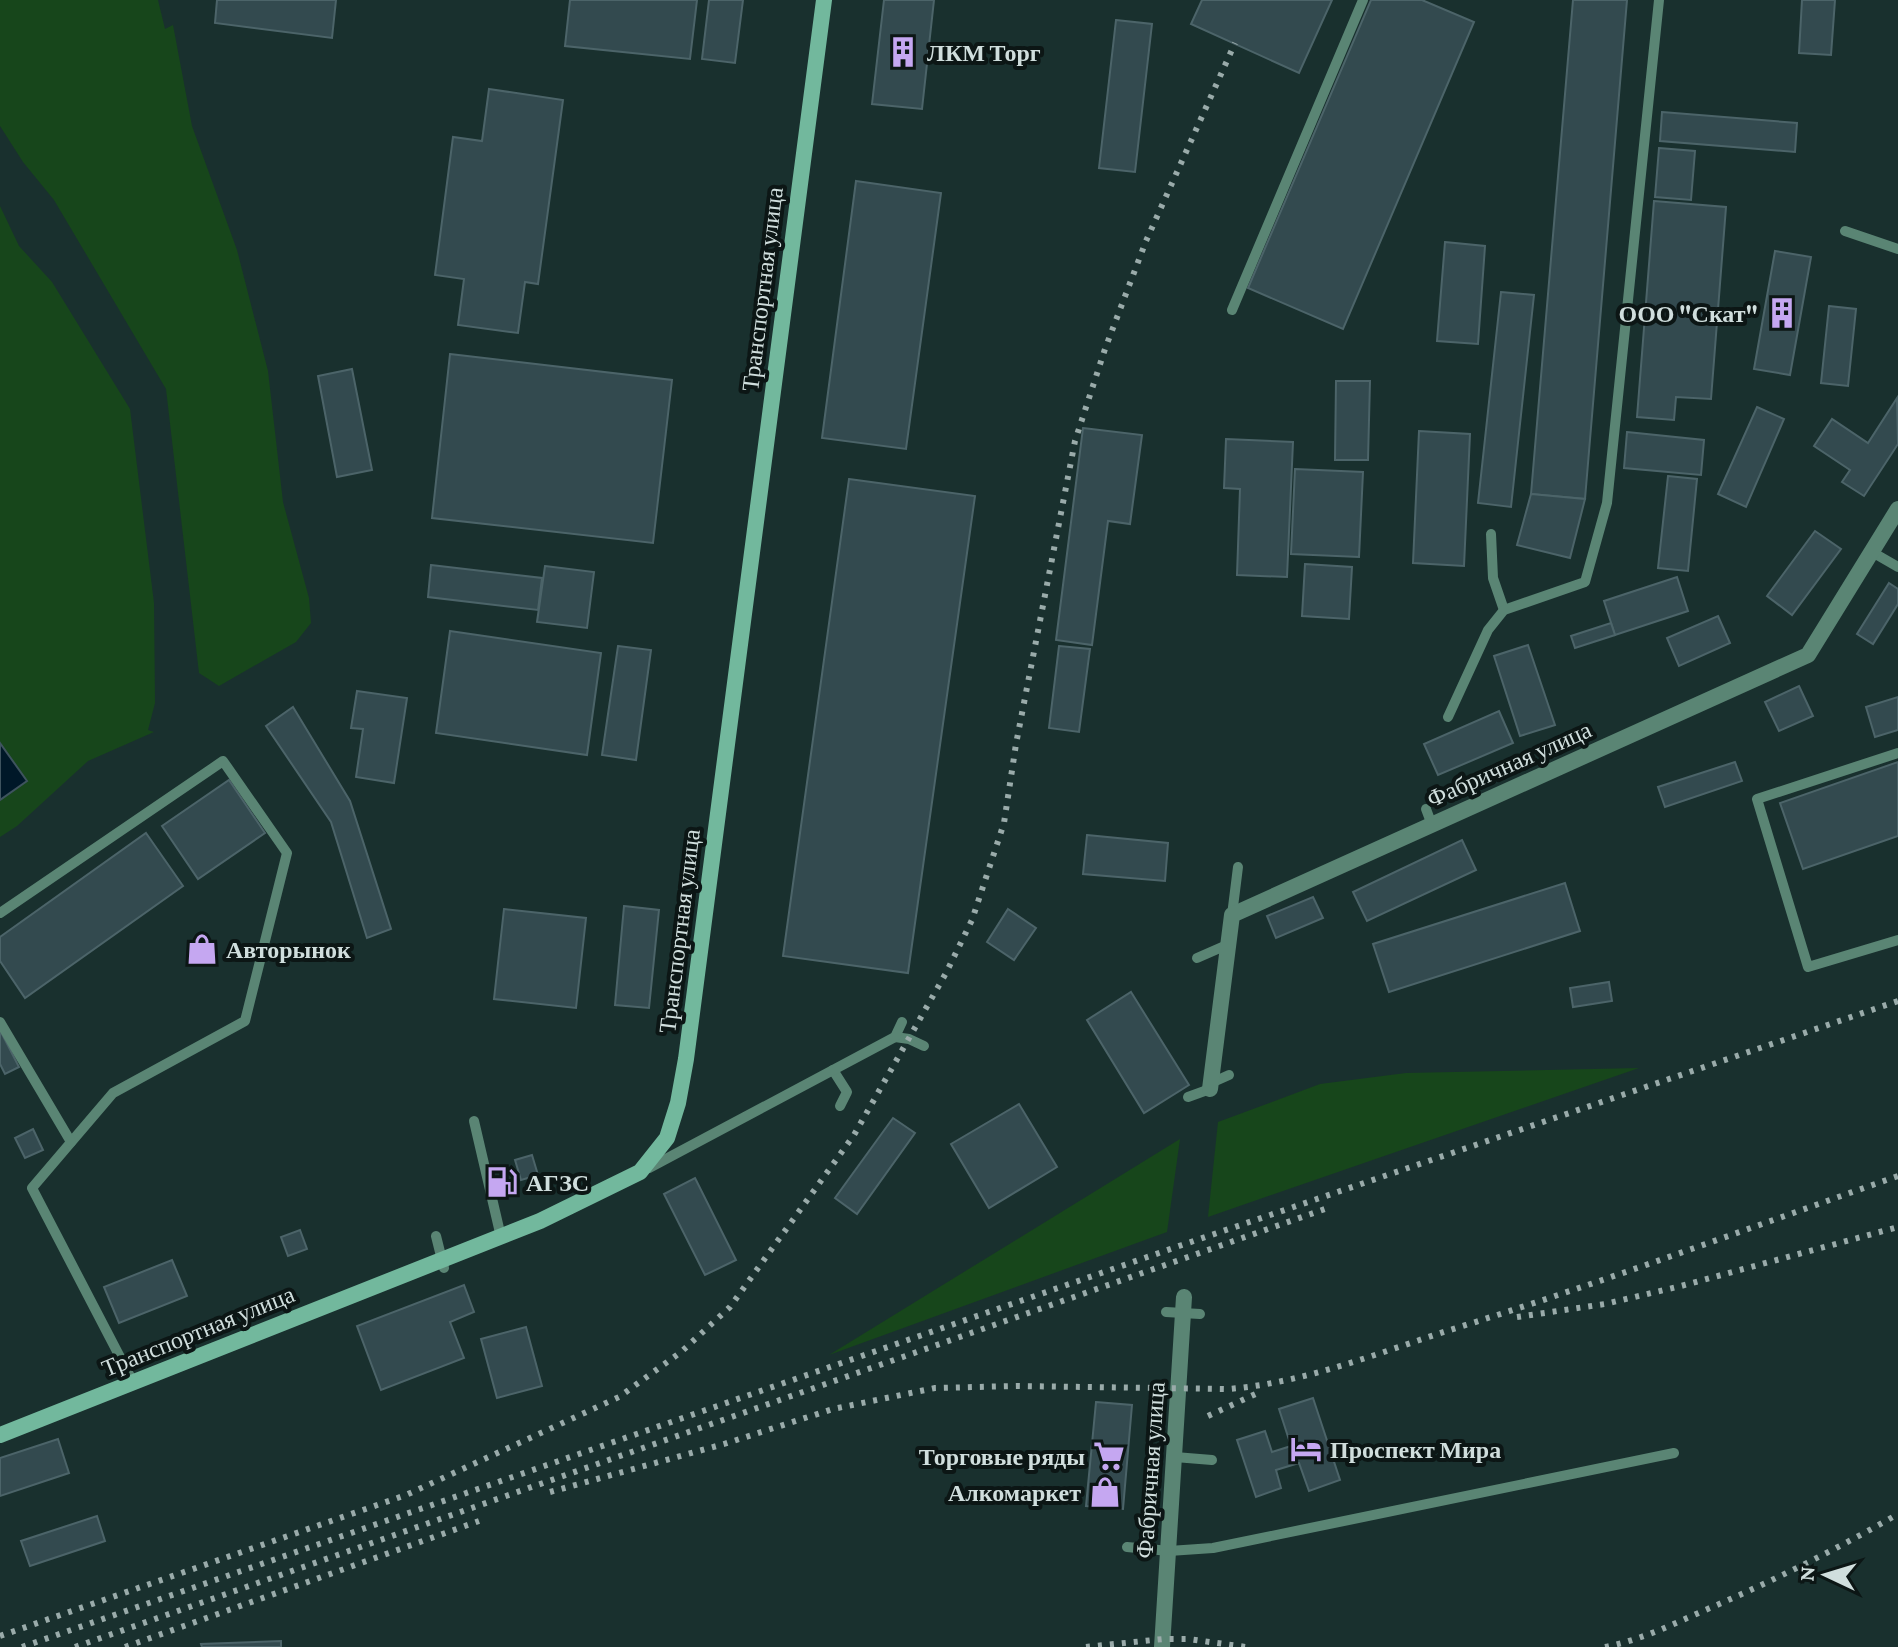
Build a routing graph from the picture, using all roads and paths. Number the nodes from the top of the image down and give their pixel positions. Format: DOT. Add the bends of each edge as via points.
graph roads {
  1 [pos="824,0"];
  2 [pos="1363,0"];
  3 [pos="1659,0"];
  4 [pos="1845,231"];
  5 [pos="1898,249"];
  6 [pos="1232,310"];
  7 [pos="1898,509"];
  8 [pos="1491,534"];
  9 [pos="1872,552"];
  10 [pos="1898,567"];
  11 [pos="1504,610"];
  12 [pos="1448,717"];
  13 [pos="1898,753"];
  14 [pos="1426,809"];
  15 [pos="1432,825"];
  16 [pos="1238,867"];
  17 [pos="0,913"];
  18 [pos="1232,915"];
  19 [pos="1898,940"];
  20 [pos="1229,944"];
  21 [pos="1197,958"];
  22 [pos="0,1022"];
  23 [pos="902,1022"];
  24 [pos="895,1037"];
  25 [pos="924,1046"];
  26 [pos="833,1070"];
  27 [pos="1229,1075"];
  28 [pos="1210,1086"];
  29 [pos="1188,1097"];
  30 [pos="840,1106"];
  31 [pos="474,1121"];
  32 [pos="71,1142"];
  33 [pos="640,1172"];
  34 [pos="436,1236"];
  35 [pos="501,1237"];
  36 [pos="443,1264"];
  37 [pos="1189,1308"];
  38 [pos="1166,1312"];
  39 [pos="133,1382"];
  40 [pos="0,1435"];
  41 [pos="1674,1453"];
  42 [pos="1175,1457"];
  43 [pos="1212,1460"];
  44 [pos="1127,1547"];
  45 [pos="1169,1551"];
  46 [pos="1162,1647"];
  1 -- 33 [label="street, Транспортная улица" via="686,1059 667,1138"];
  2 -- 6 [label="lane"];
  3 -- 11 [label="lane" via="1607,503 1585,582"];
  4 -- 5 [label="lane"];
  7 -- 9 [label="street, Фабричная улица"];
  8 -- 11 [label="lane" via="1493,578"];
  9 -- 10 [label="lane"];
  9 -- 15 [label="street, Фабричная улица" via="1808,655"];
  11 -- 12 [label="lane" via="1488,630"];
  13 -- 19 [label="lane" via="1757,799 1808,967"];
  14 -- 15 [label="lane"];
  15 -- 18 [label="street, Фабричная улица"];
  16 -- 18 [label="lane"];
  17 -- 32 [label="lane" via="223,761 287,853 245,1021 113,1093"];
  18 -- 20 [label="street"];
  20 -- 21 [label="lane"];
  20 -- 28 [label="street"];
  22 -- 32 [label="lane"];
  23 -- 24 [label="lane"];
  24 -- 25 [label="lane"];
  24 -- 26 [label="lane"];
  26 -- 30 [label="lane" via="847,1092"];
  26 -- 33 [label="lane"];
  27 -- 28 [label="lane"];
  28 -- 29 [label="lane"];
  31 -- 35 [label="lane"];
  32 -- 39 [label="lane" via="32,1188"];
  33 -- 35 [label="street, Транспортная улица"];
  34 -- 36 [label="lane"];
  35 -- 36 [label="street, Транспортная улица"];
  36 -- 39 [label="street, Транспортная улица"];
  37 -- 38 [label="lane"];
  37 -- 42 [label="street, Фабричная улица"];
  39 -- 40 [label="street, Транспортная улица"];
  41 -- 45 [label="lane" via="1213,1548"];
  42 -- 43 [label="lane"];
  42 -- 45 [label="street, Фабричная улица"];
  44 -- 45 [label="lane"];
  45 -- 46 [label="street, Фабричная улица"];
}
